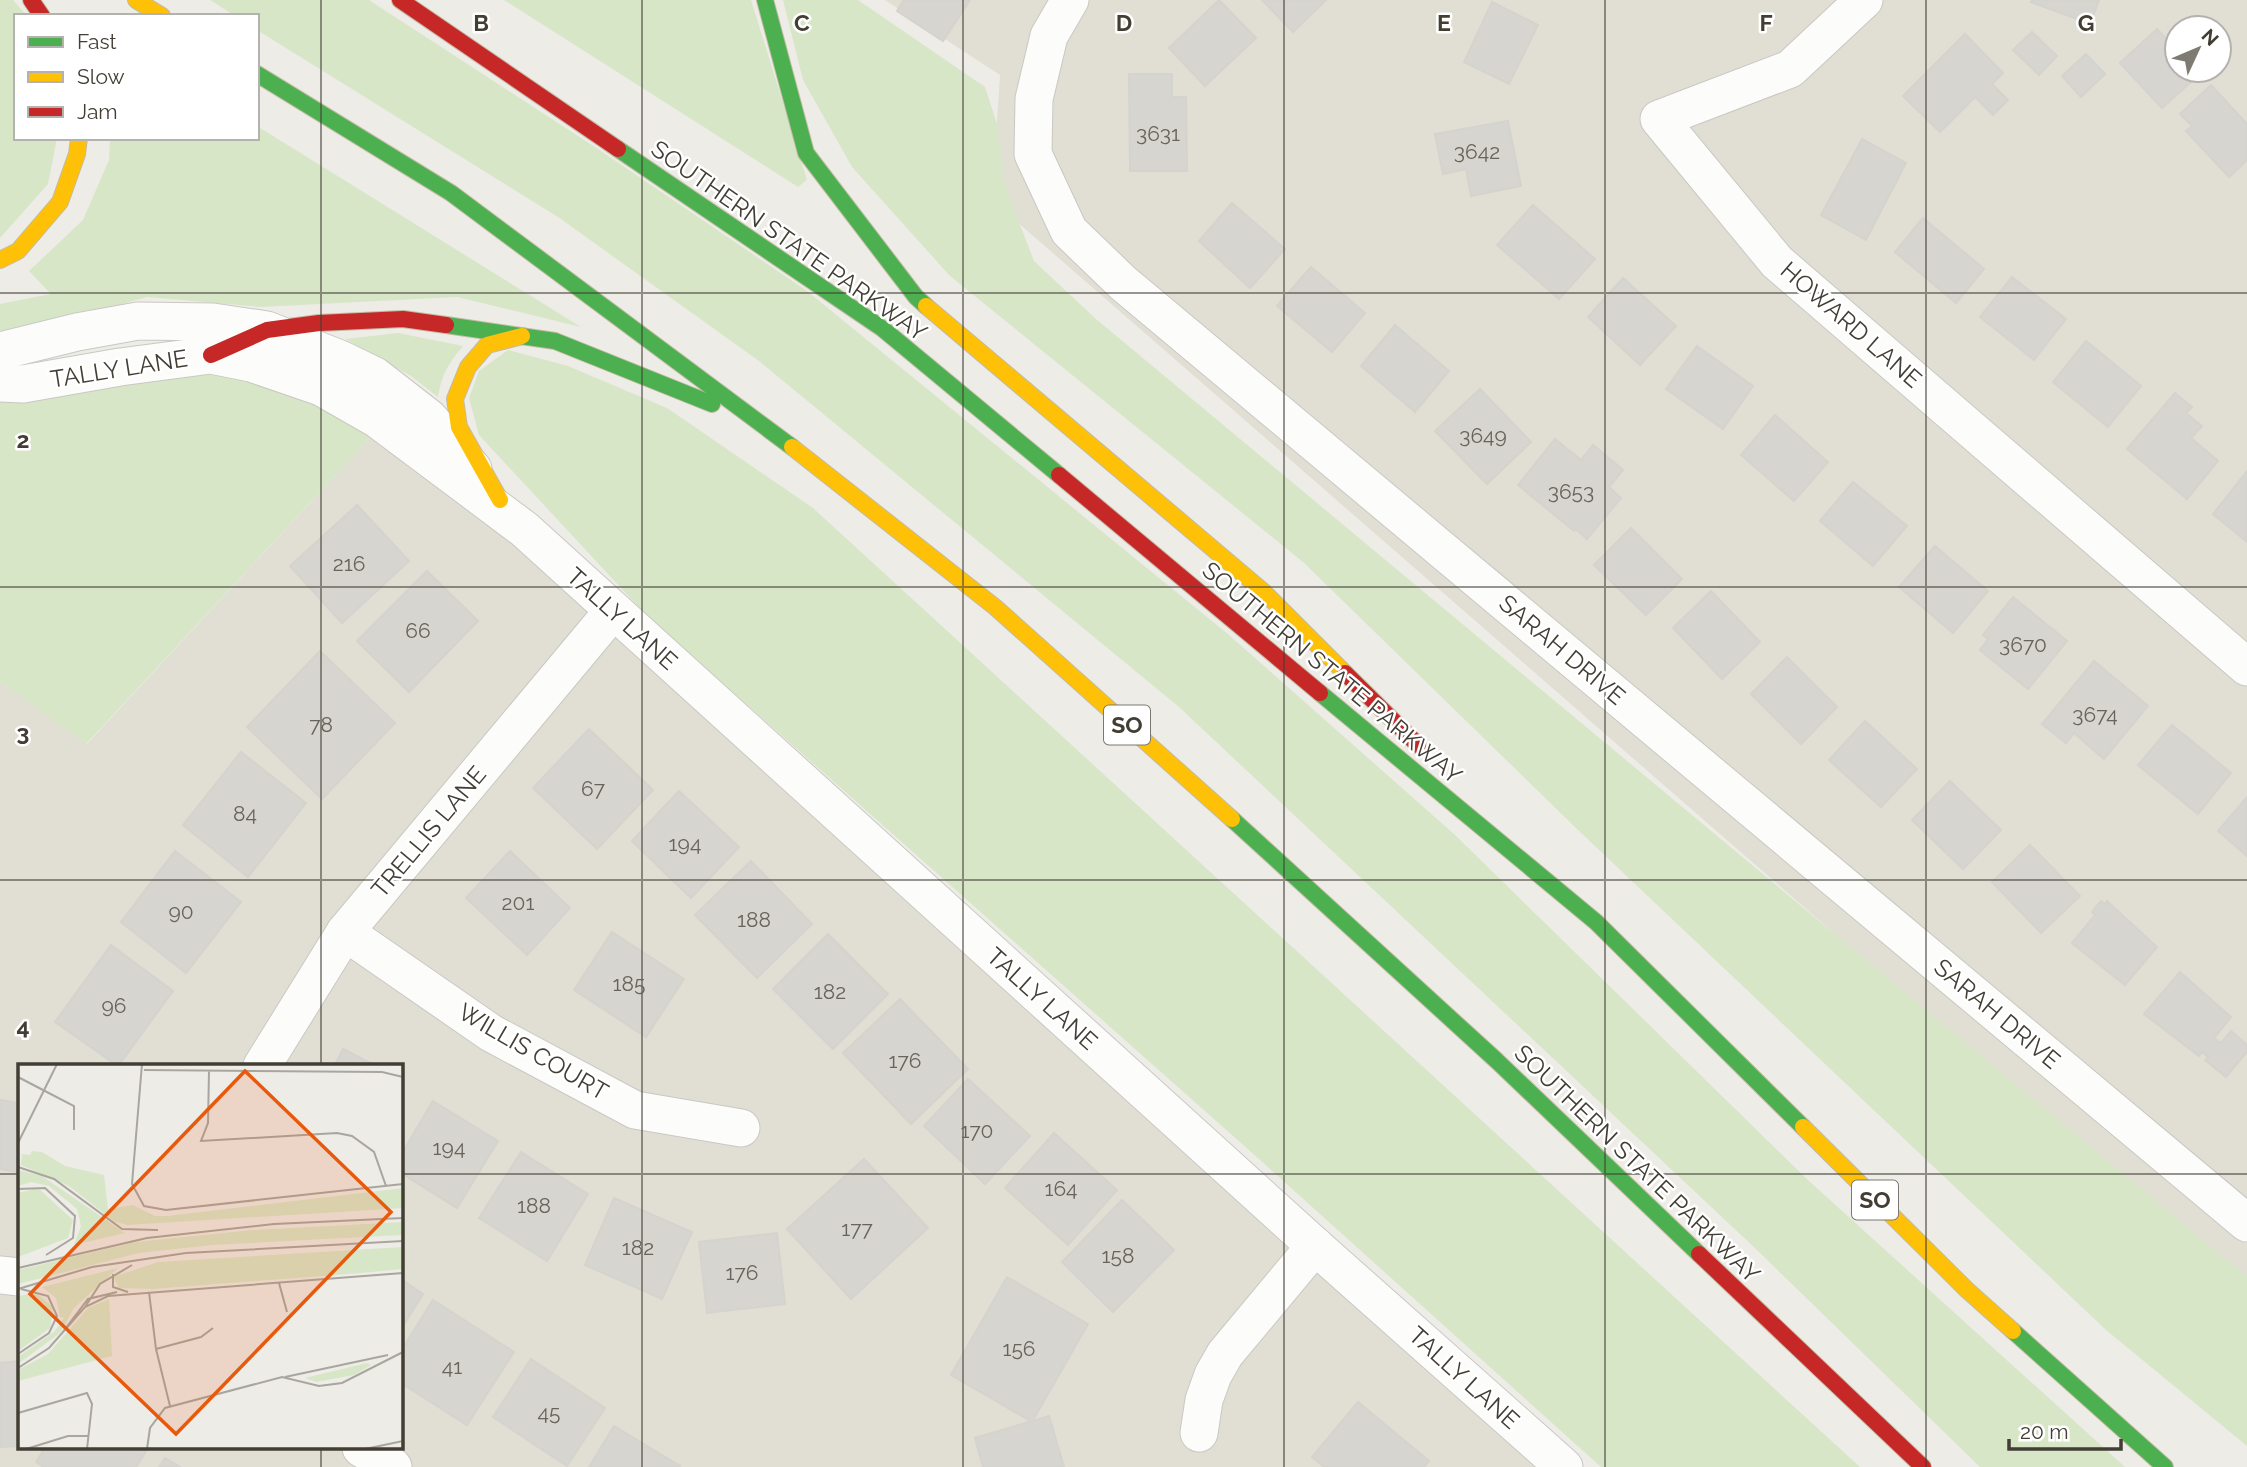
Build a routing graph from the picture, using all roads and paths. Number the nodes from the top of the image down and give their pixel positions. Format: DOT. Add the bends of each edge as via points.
graph roads {
  1 [pos="136,0"];
  2 [pos="400,0"];
  3 [pos="765,0"];
  4 [pos="1070,0"];
  5 [pos="1864,0"];
  6 [pos="159,14"];
  7 [pos="259,75"];
  8 [pos="79,140"];
  9 [pos="0,260"];
  10 [pos="267,330"];
  11 [pos="522,336"];
  12 [pos="0,351"];
  13 [pos="211,355"];
  14 [pos="0,383"];
  15 [pos="763,424"];
  16 [pos="500,500"];
  17 [pos="524,528"];
  18 [pos="613,611"];
  19 [pos="2247,667"];
  20 [pos="1430,757"];
  21 [pos="1469,795"];
  22 [pos="1596,922"];
  23 [pos="345,932"];
  24 [pos="263,1064"];
  25 [pos="741,1128"];
  26 [pos="2247,1223"];
  27 [pos="1315,1246"];
  28 [pos="0,1276"];
  29 [pos="18,1277"];
  30 [pos="1199,1433"];
  31 [pos="364,1450"];
  32 [pos="393,1467"];
  33 [pos="1564,1467"];
  34 [pos="1923,1467"];
  35 [pos="2165,1467"];
  1 -- 6 [label="highway"];
  2 -- 22 [label="highway, SOUTHERN STATE PARKWAY / SO" via="883,329"];
  3 -- 20 [label="highway" via="806,153 916,297 1264,592"];
  4 -- 26 [label="street, SARAH DRIVE" via="1049,36 1034,99 1033,154 1069,231 1133,292"];
  5 -- 19 [label="street, HOWARD LANE" via="1790,69 1659,119 1777,262"];
  7 -- 15 [label="highway, SOUTHERN STATE PARKWAY / SO" via="452,192"];
  8 -- 9 [label="highway" via="60,202 18,251"];
  10 -- 11 [label="highway" via="403,319"];
  10 -- 12 [label="street, TALLY LANE" via="213,322 138,321"];
  10 -- 13 [label="highway"];
  10 -- 16 [label="street, TALLY LANE" via="375,376 429,418"];
  11 -- 15 [label="highway" via="555,341"];
  11 -- 16 [label="highway" via="487,345 468,368 455,399 459,427"];
  13 -- 14 [label="street, TALLY LANE" via="23,384"];
  13 -- 17 [label="street, TALLY LANE" via="321,387 377,419"];
  15 -- 34 [label="highway, SOUTHERN STATE PARKWAY / SO" via="995,607 1240,825 1497,1061"];
  16 -- 17 [label="street, TALLY LANE"];
  17 -- 18 [label="street, TALLY LANE"];
  18 -- 23 [label="street, TRELLIS LANE"];
  18 -- 27 [label="street, TALLY LANE"];
  21 -- 22 [label="highway"];
  22 -- 35 [label="highway, SOUTHERN STATE PARKWAY / SO" via="1966,1290"];
  23 -- 24 [label="street, TRELLIS LANE"];
  23 -- 25 [label="street, WILLIS COURT" via="491,1032 635,1110"];
  27 -- 30 [label="street" via="1225,1354 1213,1375"];
  27 -- 33 [label="street, TALLY LANE"];
  28 -- 29 [label="street"];
  31 -- 32 [label="street"];
}
